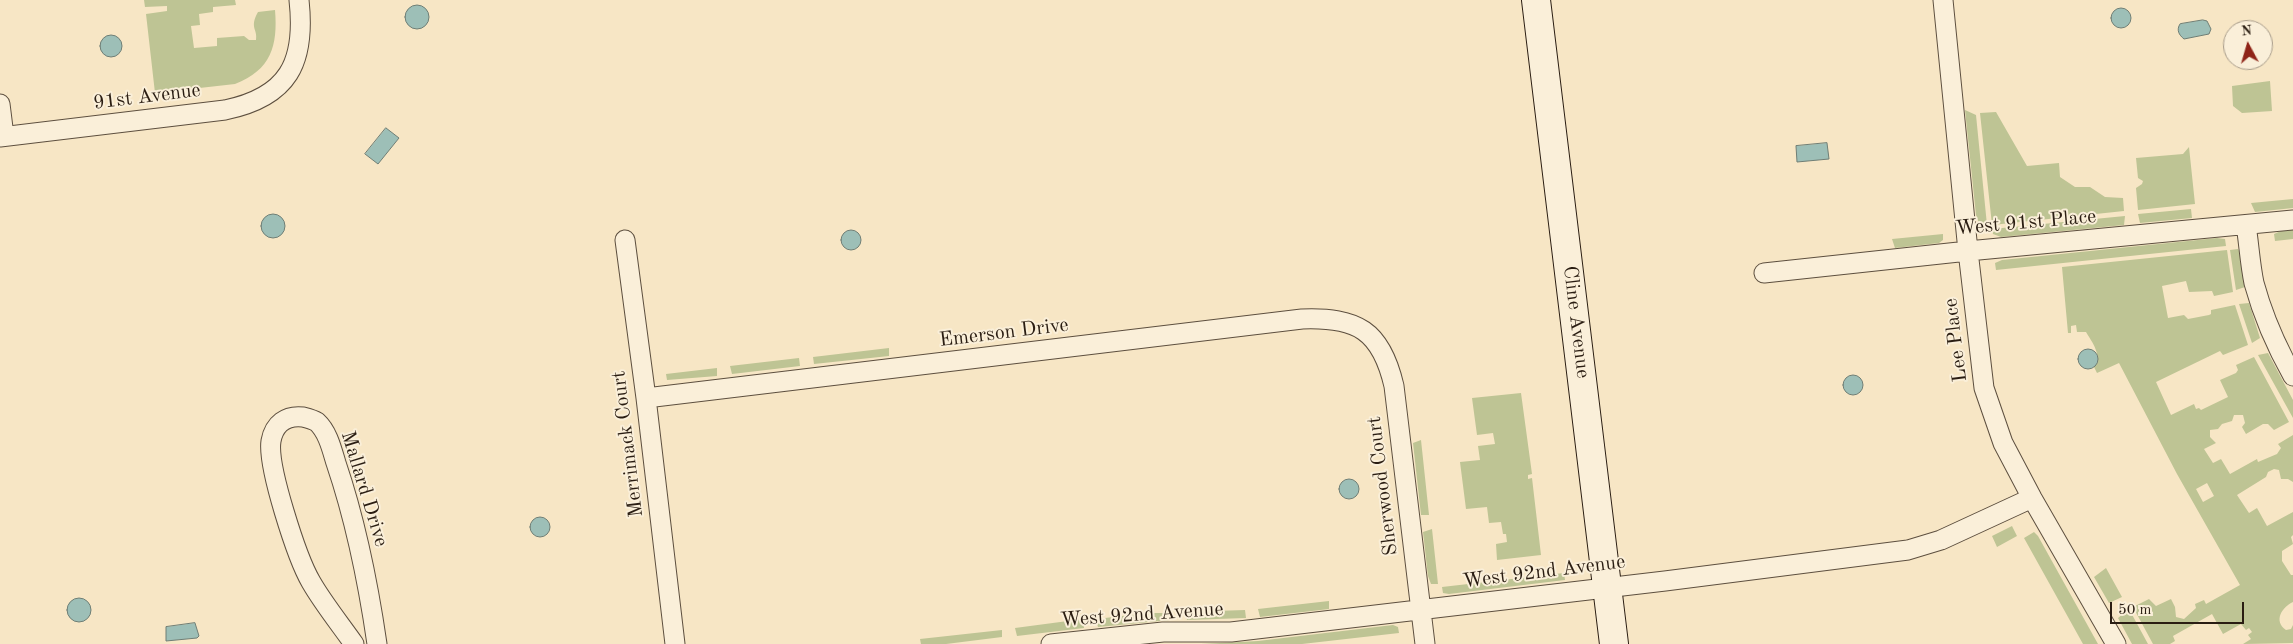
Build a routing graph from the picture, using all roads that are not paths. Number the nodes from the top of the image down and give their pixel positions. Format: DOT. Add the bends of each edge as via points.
graph roads {
  1 [pos="299,0"];
  2 [pos="1536,0"];
  3 [pos="1943,0"];
  4 [pos="0,104"];
  5 [pos="2,136"];
  6 [pos="2293,220"];
  7 [pos="2246,225"];
  8 [pos="625,240"];
  9 [pos="1968,251"];
  10 [pos="1764,273"];
  11 [pos="1365,331"];
  12 [pos="2293,376"];
  13 [pos="646,398"];
  14 [pos="2032,498"];
  15 [pos="1608,587"];
  16 [pos="1421,609"];
  17 [pos="354,644"];
  18 [pos="377,644"];
  19 [pos="674,644"];
  20 [pos="1051,644"];
  21 [pos="1425,644"];
  22 [pos="1614,644"];
  23 [pos="2116,644"];
  1 -- 5 [label="street, 91st Avenue" via="300,50 288,75 270,94 240,107"];
  2 -- 15 [label="street, Cline Avenue"];
  3 -- 9 [label="street, Lee Place"];
  4 -- 5 [label="street"];
  6 -- 7 [label="street, West 91st Place"];
  7 -- 9 [label="street, West 91st Place"];
  7 -- 12 [label="street" via="2254,281 2264,316"];
  8 -- 13 [label="street, Merrimack Court"];
  9 -- 10 [label="street, West 91st Place"];
  9 -- 14 [label="street, Lee Place" via="1984,388 2003,443"];
  11 -- 13 [label="street, Emerson Drive" via="1350,322 1331,318 1302,319"];
  11 -- 16 [label="street, Sherwood Court" via="1380,348 1390,367 1394,386"];
  13 -- 19 [label="street, Merrimack Court"];
  14 -- 15 [label="street, West 92nd Avenue" via="1941,540 1908,550"];
  14 -- 23 [label="street, Lee Place"];
  15 -- 16 [label="street, West 92nd Avenue"];
  15 -- 22 [label="street, Cline Avenue"];
  16 -- 20 [label="street, West 92nd Avenue" via="1231,632 1164,632"];
  16 -- 21 [label="street, Sherwood Court"];
  17 -- 18 [label="street, Mallard Drive" via="310,581 293,538 271,452 273,432 284,419 305,417 317,422 327,436 350,505 369,586"];
}
